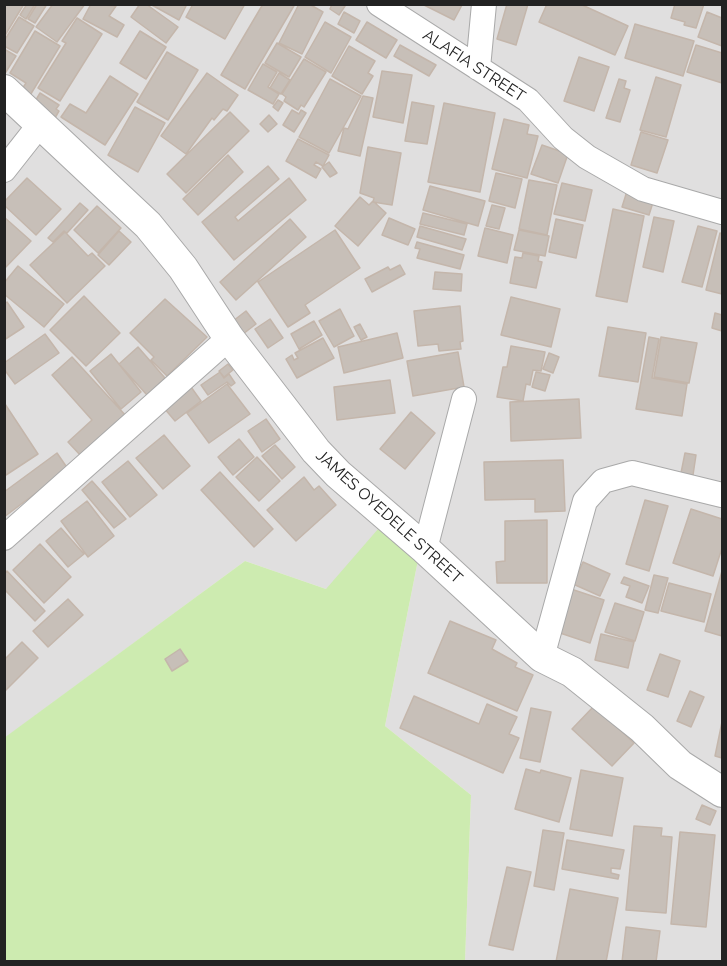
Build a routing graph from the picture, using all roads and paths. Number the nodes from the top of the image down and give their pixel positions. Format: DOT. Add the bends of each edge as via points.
graph roads {
  1 [pos="379,4"];
  2 [pos="484,4"];
  3 [pos="478,68"];
  4 [pos="4,90"];
  5 [pos="41,123"];
  6 [pos="4,170"];
  7 [pos="723,212"];
  8 [pos="229,338"];
  9 [pos="464,399"];
  10 [pos="723,495"];
  11 [pos="4,538"];
  12 [pos="425,549"];
  13 [pos="542,657"];
  14 [pos="723,792"];
  1 -- 3 [label="street, ALAFIA STREET"];
  2 -- 3 [label="street"];
  3 -- 7 [label="street, ALAFIA STREET" via="528,100 563,138 588,157 643,189"];
  4 -- 5 [label="street, JAMES OYEDELE STREET"];
  5 -- 6 [label="street"];
  5 -- 8 [label="street, JAMES OYEDELE STREET" via="148,225 183,268"];
  8 -- 11 [label="street"];
  8 -- 12 [label="street, JAMES OYEDELE STREET" via="316,451"];
  9 -- 12 [label="street"];
  10 -- 13 [label="street" via="632,473 603,481 585,501"];
  12 -- 13 [label="street, JAMES OYEDELE STREET"];
  13 -- 14 [label="street, JAMES OYEDELE STREET" via="572,672 642,728 680,765"];
}
